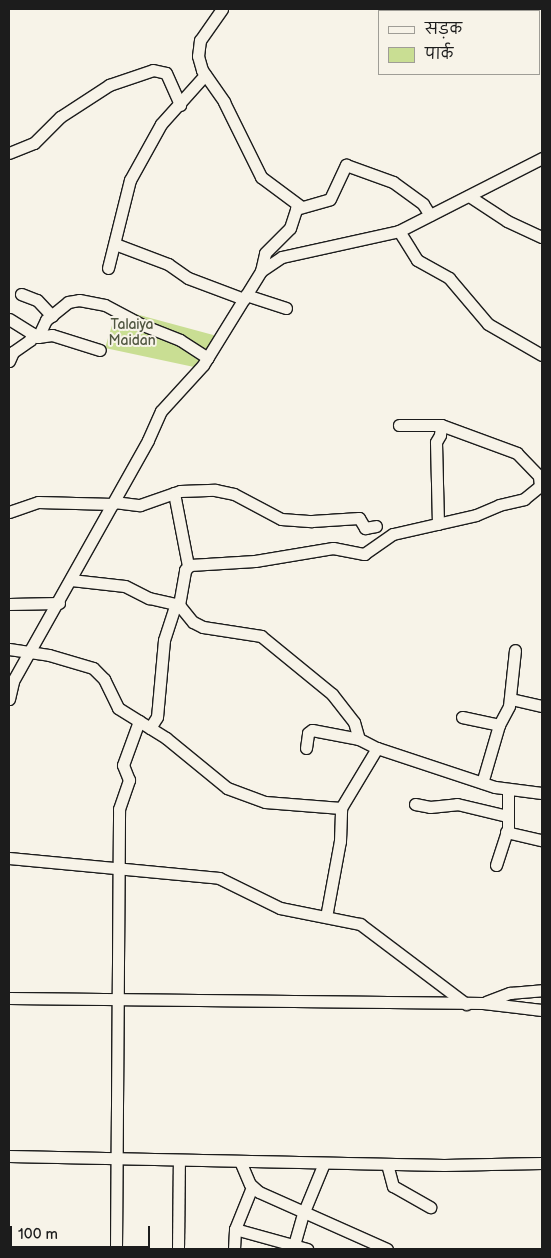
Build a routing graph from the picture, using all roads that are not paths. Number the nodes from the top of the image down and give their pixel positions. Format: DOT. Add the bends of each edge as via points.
graph roads {
  1 [pos="222,9"];
  2 [pos="205,75"];
  3 [pos="180,105"];
  4 [pos="9,152"];
  5 [pos="542,158"];
  6 [pos="469,196"];
  7 [pos="296,211"];
  8 [pos="430,215"];
  9 [pos="399,231"];
  10 [pos="542,237"];
  11 [pos="115,244"];
  12 [pos="108,268"];
  13 [pos="261,271"];
  14 [pos="21,294"];
  15 [pos="245,297"];
  16 [pos="286,308"];
  17 [pos="52,316"];
  18 [pos="9,319"];
  19 [pos="35,335"];
  20 [pos="100,350"];
  21 [pos="542,355"];
  22 [pos="208,358"];
  23 [pos="9,361"];
  24 [pos="399,425"];
  25 [pos="440,425"];
  26 [pos="541,481"];
  27 [pos="174,493"];
  28 [pos="114,503"];
  29 [pos="9,512"];
  30 [pos="438,524"];
  31 [pos="376,526"];
  32 [pos="188,566"];
  33 [pos="71,580"];
  34 [pos="59,603"];
  35 [pos="9,604"];
  36 [pos="178,604"];
  37 [pos="9,649"];
  38 [pos="515,650"];
  39 [pos="31,652"];
  40 [pos="9,699"];
  41 [pos="511,699"];
  42 [pos="542,706"];
  43 [pos="462,717"];
  44 [pos="139,721"];
  45 [pos="500,725"];
  46 [pos="150,728"];
  47 [pos="359,739"];
  48 [pos="306,748"];
  49 [pos="378,748"];
  50 [pos="482,783"];
  51 [pos="508,791"];
  52 [pos="542,793"];
  53 [pos="415,804"];
  54 [pos="341,808"];
  55 [pos="507,816"];
  56 [pos="506,832"];
  57 [pos="542,840"];
  58 [pos="9,858"];
  59 [pos="496,865"];
  60 [pos="119,869"];
  61 [pos="326,917"];
  62 [pos="542,990"];
  63 [pos="9,998"];
  64 [pos="117,999"];
  65 [pos="466,1004"];
  66 [pos="488,1004"];
  67 [pos="542,1010"];
  68 [pos="9,1156"];
  69 [pos="116,1159"];
  70 [pos="179,1160"];
  71 [pos="240,1161"];
  72 [pos="324,1163"];
  73 [pos="542,1163"];
  74 [pos="387,1164"];
  75 [pos="252,1187"];
  76 [pos="430,1207"];
  77 [pos="302,1214"];
  78 [pos="235,1229"];
  79 [pos="294,1245"];
  80 [pos="116,1249"];
  81 [pos="178,1249"];
  82 [pos="234,1249"];
  83 [pos="307,1249"];
  84 [pos="387,1249"];
  1 -- 2 [label="street" via="200,40 198,56"];
  2 -- 3 [label="street"];
  2 -- 7 [label="street" via="224,102 261,177"];
  3 -- 4 [label="street" via="166,73 153,70 109,85 60,116 34,143"];
  3 -- 11 [label="street" via="161,124 130,180"];
  5 -- 6 [label="street"];
  6 -- 8 [label="street"];
  6 -- 10 [label="street" via="507,221"];
  7 -- 8 [label="street" via="330,199 344,167 351,165 393,182 423,204"];
  7 -- 13 [label="street" via="290,228 265,253"];
  8 -- 9 [label="street"];
  9 -- 13 [label="street" via="282,257"];
  9 -- 21 [label="street" via="417,260 449,278 488,324"];
  11 -- 12 [label="street"];
  11 -- 15 [label="street" via="168,264 188,278"];
  13 -- 15 [label="street"];
  14 -- 17 [label="street" via="37,300"];
  15 -- 16 [label="street"];
  15 -- 22 [label="street"];
  17 -- 19 [label="street"];
  17 -- 22 [label="street" via="73,300 105,305 180,340"];
  18 -- 19 [label="street"];
  19 -- 20 [label="street" via="52,335"];
  19 -- 23 [label="street" via="13,352"];
  22 -- 28 [label="street" via="161,411"];
  24 -- 25 [label="street"];
  25 -- 26 [label="street" via="517,453 526,459"];
  25 -- 30 [label="street" via="436,442"];
  26 -- 30 [label="street" via="536,491 524,499"];
  27 -- 28 [label="street" via="140,505"];
  27 -- 31 [label="street" via="222,491 281,519 359,518 365,528"];
  27 -- 32 [label="street"];
  28 -- 29 [label="street" via="38,502"];
  28 -- 33 [label="street"];
  30 -- 32 [label="street" via="393,534 364,554 333,548 255,561"];
  32 -- 36 [label="street"];
  33 -- 34 [label="street"];
  33 -- 36 [label="street" via="125,586 149,598"];
  34 -- 35 [label="street"];
  34 -- 39 [label="street"];
  36 -- 46 [label="street" via="164,640 157,717"];
  36 -- 47 [label="street" via="193,622 203,627 265,639 332,694 354,722"];
  37 -- 39 [label="street"];
  38 -- 41 [label="street"];
  39 -- 40 [label="street" via="13,681"];
  39 -- 44 [label="street" via="78,661 93,668 104,679 118,708"];
  41 -- 42 [label="street"];
  41 -- 45 [label="street"];
  43 -- 45 [label="street"];
  44 -- 46 [label="street"];
  44 -- 60 [label="street" via="123,765 129,780 119,809"];
  45 -- 50 [label="street"];
  46 -- 54 [label="street" via="233,791 272,804"];
  47 -- 48 [label="street" via="312,730 308,733"];
  47 -- 49 [label="street"];
  49 -- 50 [label="street"];
  49 -- 54 [label="street"];
  50 -- 51 [label="street"];
  51 -- 52 [label="street"];
  51 -- 55 [label="street"];
  53 -- 55 [label="street" via="427,807 462,805"];
  54 -- 61 [label="street" via="340,841"];
  55 -- 56 [label="street"];
  56 -- 57 [label="street"];
  56 -- 59 [label="street"];
  58 -- 60 [label="street"];
  60 -- 61 [label="street" via="219,878 280,908"];
  60 -- 64 [label="street"];
  61 -- 65 [label="street" via="360,924"];
  62 -- 66 [label="street" via="510,994"];
  63 -- 64 [label="street"];
  64 -- 65 [label="street"];
  64 -- 69 [label="street"];
  65 -- 66 [label="street"];
  66 -- 67 [label="street"];
  68 -- 69 [label="street"];
  69 -- 70 [label="street"];
  69 -- 80 [label="street"];
  70 -- 71 [label="street"];
  70 -- 81 [label="street"];
  71 -- 72 [label="street"];
  71 -- 75 [label="street"];
  72 -- 74 [label="street"];
  72 -- 77 [label="street"];
  73 -- 74 [label="street"];
  74 -- 76 [label="street" via="392,1186"];
  75 -- 77 [label="street"];
  75 -- 78 [label="street"];
  77 -- 79 [label="street"];
  77 -- 84 [label="street"];
  78 -- 79 [label="street"];
  78 -- 82 [label="street"];
  79 -- 83 [label="street"];
}
